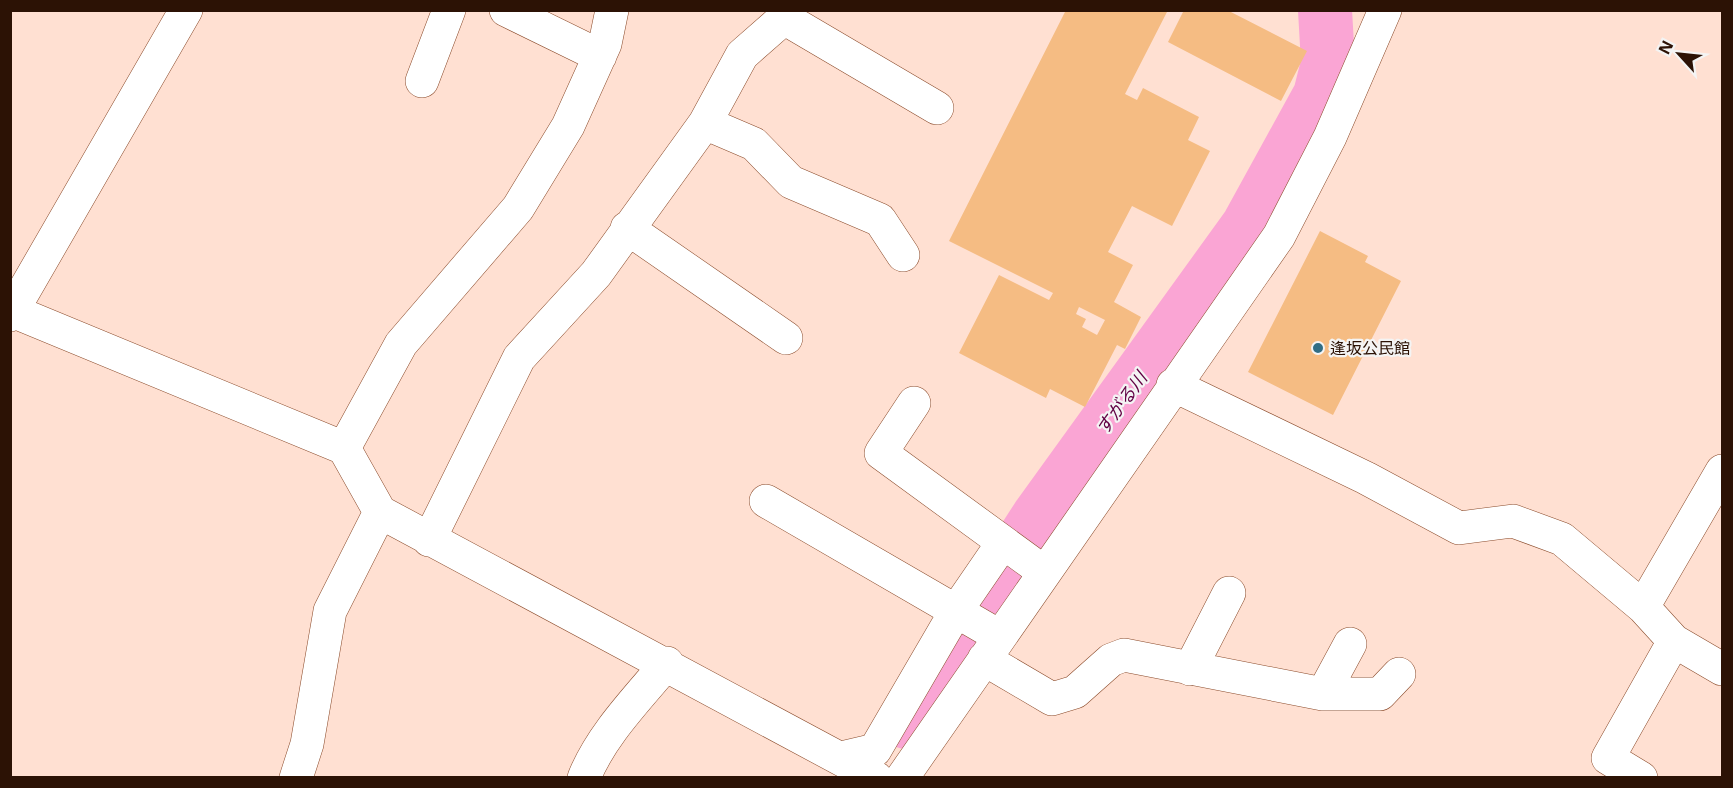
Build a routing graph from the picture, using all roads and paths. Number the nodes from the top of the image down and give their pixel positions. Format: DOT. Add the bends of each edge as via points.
graph roads {
  1 [pos="186,10"];
  2 [pos="449,10"];
  3 [pos="506,10"];
  4 [pos="612,10"];
  5 [pos="1385,10"];
  6 [pos="786,14"];
  7 [pos="600,56"];
  8 [pos="422,81"];
  9 [pos="937,108"];
  10 [pos="705,123"];
  11 [pos="627,228"];
  12 [pos="903,255"];
  13 [pos="11,312"];
  14 [pos="786,338"];
  15 [pos="1173,385"];
  16 [pos="914,403"];
  17 [pos="344,448"];
  18 [pos="1722,471"];
  19 [pos="766,501"];
  20 [pos="380,512"];
  21 [pos="429,540"];
  22 [pos="1020,556"];
  23 [pos="1229,593"];
  24 [pos="1643,607"];
  25 [pos="978,630"];
  26 [pos="1674,641"];
  27 [pos="1350,644"];
  28 [pos="667,663"];
  29 [pos="1190,669"];
  30 [pos="1722,669"];
  31 [pos="1398,674"];
  32 [pos="1323,694"];
  33 [pos="859,768"];
  34 [pos="296,777"];
  35 [pos="584,777"];
  36 [pos="902,777"];
  37 [pos="1641,777"];
  1 -- 13 [label="street"];
  2 -- 8 [label="street"];
  3 -- 7 [label="street"];
  4 -- 7 [label="street"];
  5 -- 15 [label="street" via="1330,137 1279,236"];
  6 -- 9 [label="street"];
  6 -- 10 [label="street" via="742,55"];
  7 -- 17 [label="street" via="568,126 518,208 401,344"];
  10 -- 11 [label="street"];
  10 -- 12 [label="street" via="754,144 791,182 880,220"];
  11 -- 14 [label="street"];
  11 -- 21 [label="street" via="596,273 519,358"];
  13 -- 17 [label="street"];
  15 -- 22 [label="street"];
  15 -- 24 [label="street" via="1366,478 1459,528 1513,521 1562,538"];
  16 -- 22 [label="street" via="881,453"];
  17 -- 20 [label="street"];
  18 -- 24 [label="street"];
  19 -- 25 [label="street"];
  20 -- 21 [label="street"];
  20 -- 34 [label="street" via="330,610 307,744"];
  21 -- 28 [label="street"];
  22 -- 25 [label="street"];
  22 -- 25 [label="street"];
  23 -- 29 [label="street"];
  24 -- 26 [label="street"];
  25 -- 29 [label="street" via="1052,699 1075,692 1112,660 1124,655"];
  25 -- 33 [label="street"];
  25 -- 36 [label="street"];
  26 -- 30 [label="street"];
  26 -- 37 [label="street" via="1608,758"];
  27 -- 32 [label="street"];
  28 -- 33 [label="street"];
  28 -- 35 [label="street"];
  29 -- 32 [label="street"];
  31 -- 32 [label="street" via="1380,694"];
}
